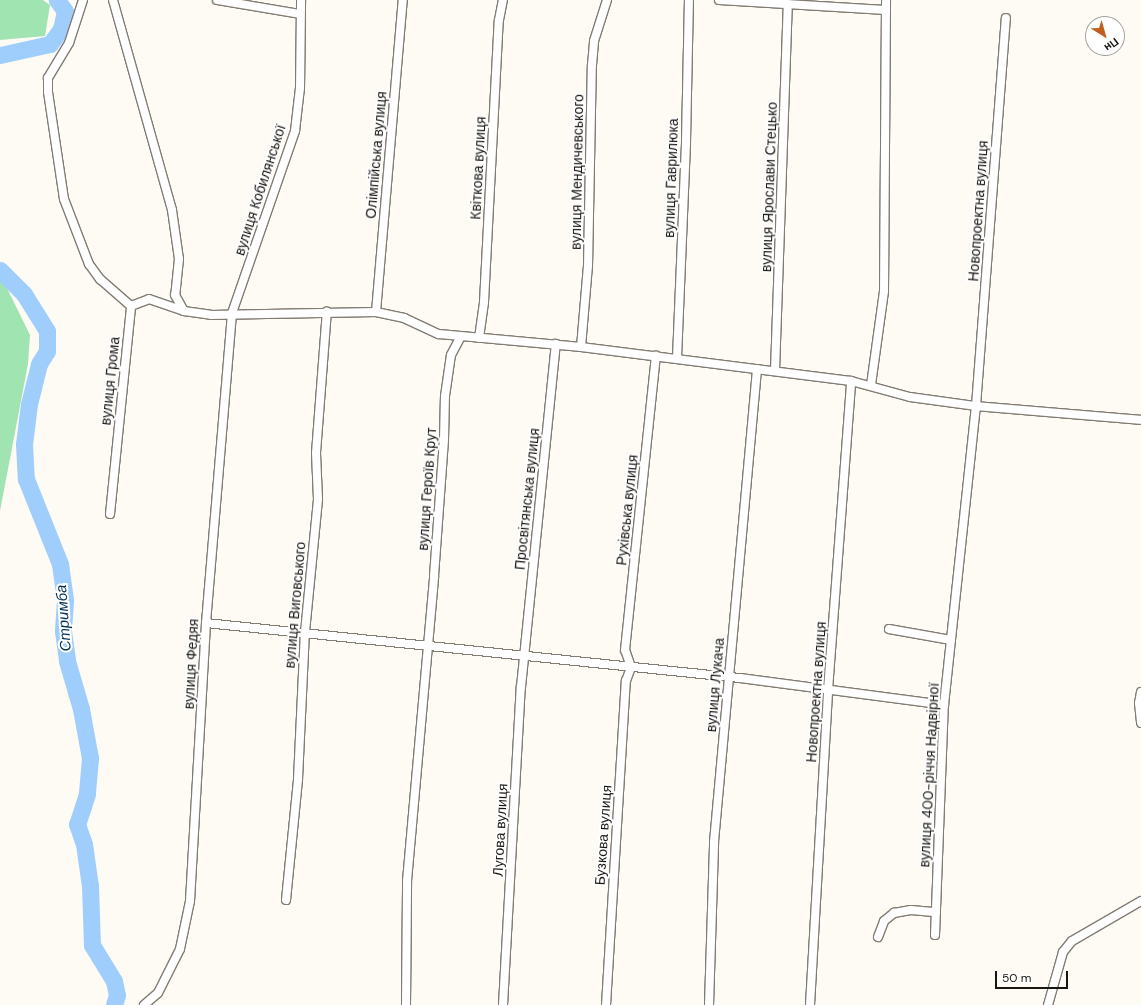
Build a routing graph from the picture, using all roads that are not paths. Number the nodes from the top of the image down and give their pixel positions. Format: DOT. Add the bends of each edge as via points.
graph roads {
  1 [pos="82,0"];
  2 [pos="113,0"];
  3 [pos="217,0"];
  4 [pos="301,0"];
  5 [pos="403,0"];
  6 [pos="502,0"];
  7 [pos="607,0"];
  8 [pos="689,0"];
  9 [pos="719,0"];
  10 [pos="886,0"];
  11 [pos="788,4"];
  12 [pos="886,10"];
  13 [pos="300,14"];
  14 [pos="1006,18"];
  15 [pos="131,306"];
  16 [pos="184,311"];
  17 [pos="327,311"];
  18 [pos="376,312"];
  19 [pos="232,313"];
  20 [pos="461,336"];
  21 [pos="479,338"];
  22 [pos="556,344"];
  23 [pos="581,347"];
  24 [pos="656,356"];
  25 [pos="677,358"];
  26 [pos="757,368"];
  27 [pos="775,371"];
  28 [pos="851,381"];
  29 [pos="871,385"];
  30 [pos="976,406"];
  31 [pos="1141,420"];
  32 [pos="110,514"];
  33 [pos="206,623"];
  34 [pos="889,629"];
  35 [pos="304,632"];
  36 [pos="951,640"];
  37 [pos="428,646"];
  38 [pos="524,657"];
  39 [pos="631,667"];
  40 [pos="729,678"];
  41 [pos="828,690"];
  42 [pos="1141,692"];
  43 [pos="944,705"];
  44 [pos="1141,723"];
  45 [pos="286,900"];
  46 [pos="1141,901"];
  47 [pos="936,912"];
  48 [pos="935,935"];
  49 [pos="878,937"];
  50 [pos="144,1005"];
  51 [pos="406,1005"];
  52 [pos="503,1005"];
  53 [pos="606,1005"];
  54 [pos="709,1005"];
  55 [pos="810,1005"];
  56 [pos="1048,1005"];
  1 -- 15 [label="street" via="69,43 48,78 64,199 89,264 100,279"];
  2 -- 16 [label="street" via="172,210 179,259 175,295"];
  3 -- 13 [label="street"];
  4 -- 13 [label="street, вулиця Кобилянської"];
  5 -- 18 [label="street, Олімпійська вулиця"];
  6 -- 21 [label="street, Квіткова вулиця" via="484,302"];
  7 -- 23 [label="street, вулиця Мендичевського" via="594,41 592,65 588,266"];
  8 -- 25 [label="street, вулиця Гаврилюка"];
  9 -- 11 [label="street"];
  10 -- 12 [label="street"];
  11 -- 12 [label="street"];
  11 -- 27 [label="street, вулиця Ярослави Стецько"];
  12 -- 29 [label="street" via="884,291"];
  13 -- 19 [label="street, вулиця Кобилянської" via="300,88 295,131"];
  14 -- 30 [label="street, Новопроектна вулиця"];
  15 -- 16 [label="street" via="149,299"];
  15 -- 32 [label="street, вулиця Грома"];
  16 -- 19 [label="street" via="211,315"];
  17 -- 18 [label="street"];
  17 -- 19 [label="street" via="270,316"];
  17 -- 35 [label="street, вулиця Виговського" via="316,452 318,499"];
  18 -- 20 [label="street" via="404,318 440,334"];
  19 -- 33 [label="street, вулиця Федяя"];
  20 -- 21 [label="street"];
  20 -- 37 [label="street, вулиця Героїв Крут" via="451,355 445,396"];
  21 -- 22 [label="street"];
  22 -- 23 [label="street"];
  22 -- 38 [label="street, Просвітянська вулиця"];
  23 -- 24 [label="street"];
  24 -- 25 [label="street"];
  24 -- 39 [label="street, Рухівська вулиця" via="625,650"];
  25 -- 26 [label="street"];
  26 -- 27 [label="street"];
  26 -- 40 [label="street, вулиця Лукача"];
  27 -- 28 [label="street"];
  28 -- 29 [label="street"];
  28 -- 41 [label="street, Новопроектна вулиця"];
  29 -- 30 [label="street" via="910,397"];
  30 -- 31 [label="street"];
  30 -- 36 [label="street, вулиця 400-річчя Надвірної"];
  33 -- 35 [label="street"];
  33 -- 50 [label="street, вулиця Федяя" via="190,901 180,949 158,993"];
  34 -- 36 [label="street"];
  35 -- 37 [label="street"];
  35 -- 45 [label="street, вулиця Виговського" via="298,780"];
  36 -- 43 [label="street, вулиця 400-річчя Надвірної"];
  37 -- 38 [label="street"];
  37 -- 51 [label="street, вулиця Героїв Крут" via="407,881"];
  38 -- 39 [label="street"];
  38 -- 52 [label="street, Лугова вулиця"];
  39 -- 40 [label="street"];
  39 -- 53 [label="street, Бузкова вулиця" via="626,681"];
  40 -- 41 [label="street"];
  40 -- 54 [label="street, вулиця Лукача" via="714,842"];
  41 -- 43 [label="street"];
  41 -- 55 [label="street, Новопроектна вулиця"];
  42 -- 44 [label="street"];
  43 -- 47 [label="street, вулиця 400-річчя Надвірної"];
  46 -- 56 [label="street" via="1072,941 1063,952"];
  47 -- 48 [label="street, вулиця 400-річчя Надвірної"];
  47 -- 49 [label="street" via="911,910 894,913 884,921"];
}
